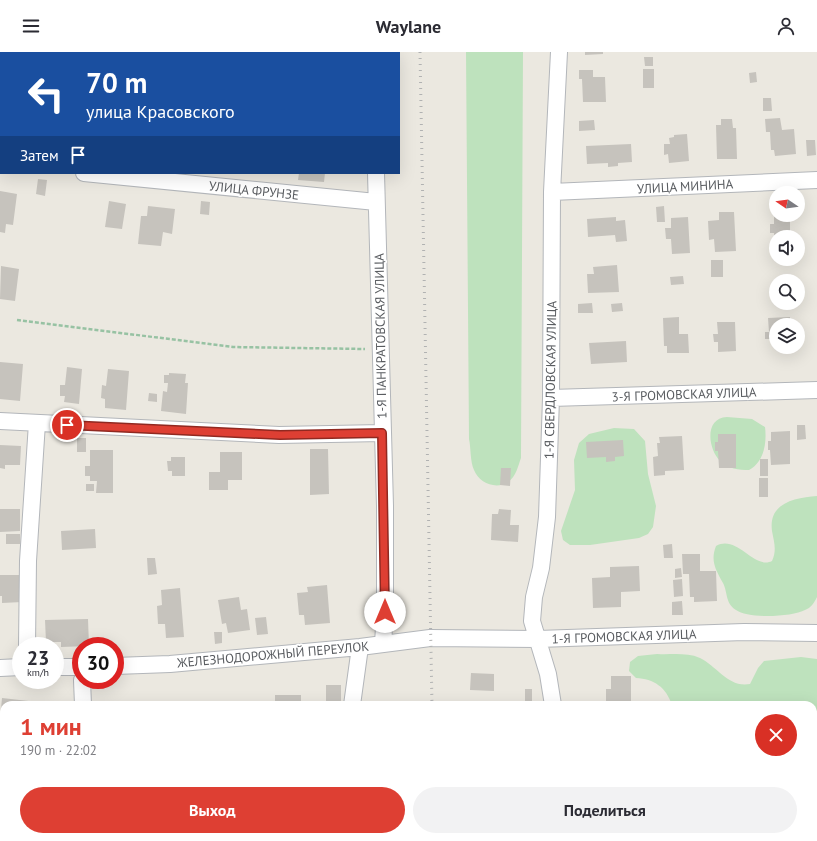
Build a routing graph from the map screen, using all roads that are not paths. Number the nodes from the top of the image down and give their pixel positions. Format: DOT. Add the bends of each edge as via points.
graph roads {
  1 [pos="559,52"];
  2 [pos="94,174"];
  3 [pos="376,174"];
  4 [pos="817,180"];
  5 [pos="552,192"];
  6 [pos="376,202"];
  7 [pos="817,390"];
  8 [pos="551,398"];
  9 [pos="0,421"];
  10 [pos="37,423"];
  11 [pos="382,433"];
  12 [pos="817,633"];
  13 [pos="26,637"];
  14 [pos="430,638"];
  15 [pos="538,639"];
  16 [pos="383,643"];
  17 [pos="360,647"];
  18 [pos="124,666"];
  19 [pos="12,667"];
  20 [pos="0,668"];
  21 [pos="82,689"];
  22 [pos="83,701"];
  23 [pos="353,701"];
  24 [pos="552,701"];
  1 -- 5 [label="street, 1-Я СВЕРДЛОВСКАЯ УЛИЦА"];
  2 -- 6 [label="street, УЛИЦА ФРУНЗЕ"];
  3 -- 6 [label="street, 1-Я ПАНКРАТОВСКАЯ УЛИЦА"];
  4 -- 5 [label="street, УЛИЦА МИНИНА"];
  5 -- 8 [label="street, 1-Я СВЕРДЛОВСКАЯ УЛИЦА"];
  6 -- 11 [label="street, 1-Я ПАНКРАТОВСКАЯ УЛИЦА"];
  7 -- 8 [label="street, 3-Я ГРОМОВСКАЯ УЛИЦА"];
  8 -- 15 [label="street, 1-Я СВЕРДЛОВСКАЯ УЛИЦА" via="547,517 532,621"];
  9 -- 10 [label="street"];
  10 -- 11 [label="street" via="280,435"];
  10 -- 13 [label="street" via="28,561"];
  11 -- 16 [label="street, 1-Я ПАНКРАТОВСКАЯ УЛИЦА" via="385,612"];
  12 -- 15 [label="street, 1-Я ГРОМОВСКАЯ УЛИЦА" via="744,632"];
  14 -- 15 [label="street, 1-Я ГРОМОВСКАЯ УЛИЦА"];
  14 -- 16 [label="street, ЖЕЛЕЗНОДОРОЖНЫЙ ПЕРЕУЛОК"];
  15 -- 24 [label="street, 1-Я СВЕРДЛОВСКАЯ УЛИЦА"];
  16 -- 17 [label="street, ЖЕЛЕЗНОДОРОЖНЫЙ ПЕРЕУЛОК"];
  17 -- 18 [label="street, ЖЕЛЕЗНОДОРОЖНЫЙ ПЕРЕУЛОК"];
  17 -- 23 [label="street"];
  19 -- 20 [label="street"];
  21 -- 22 [label="street"];
}
